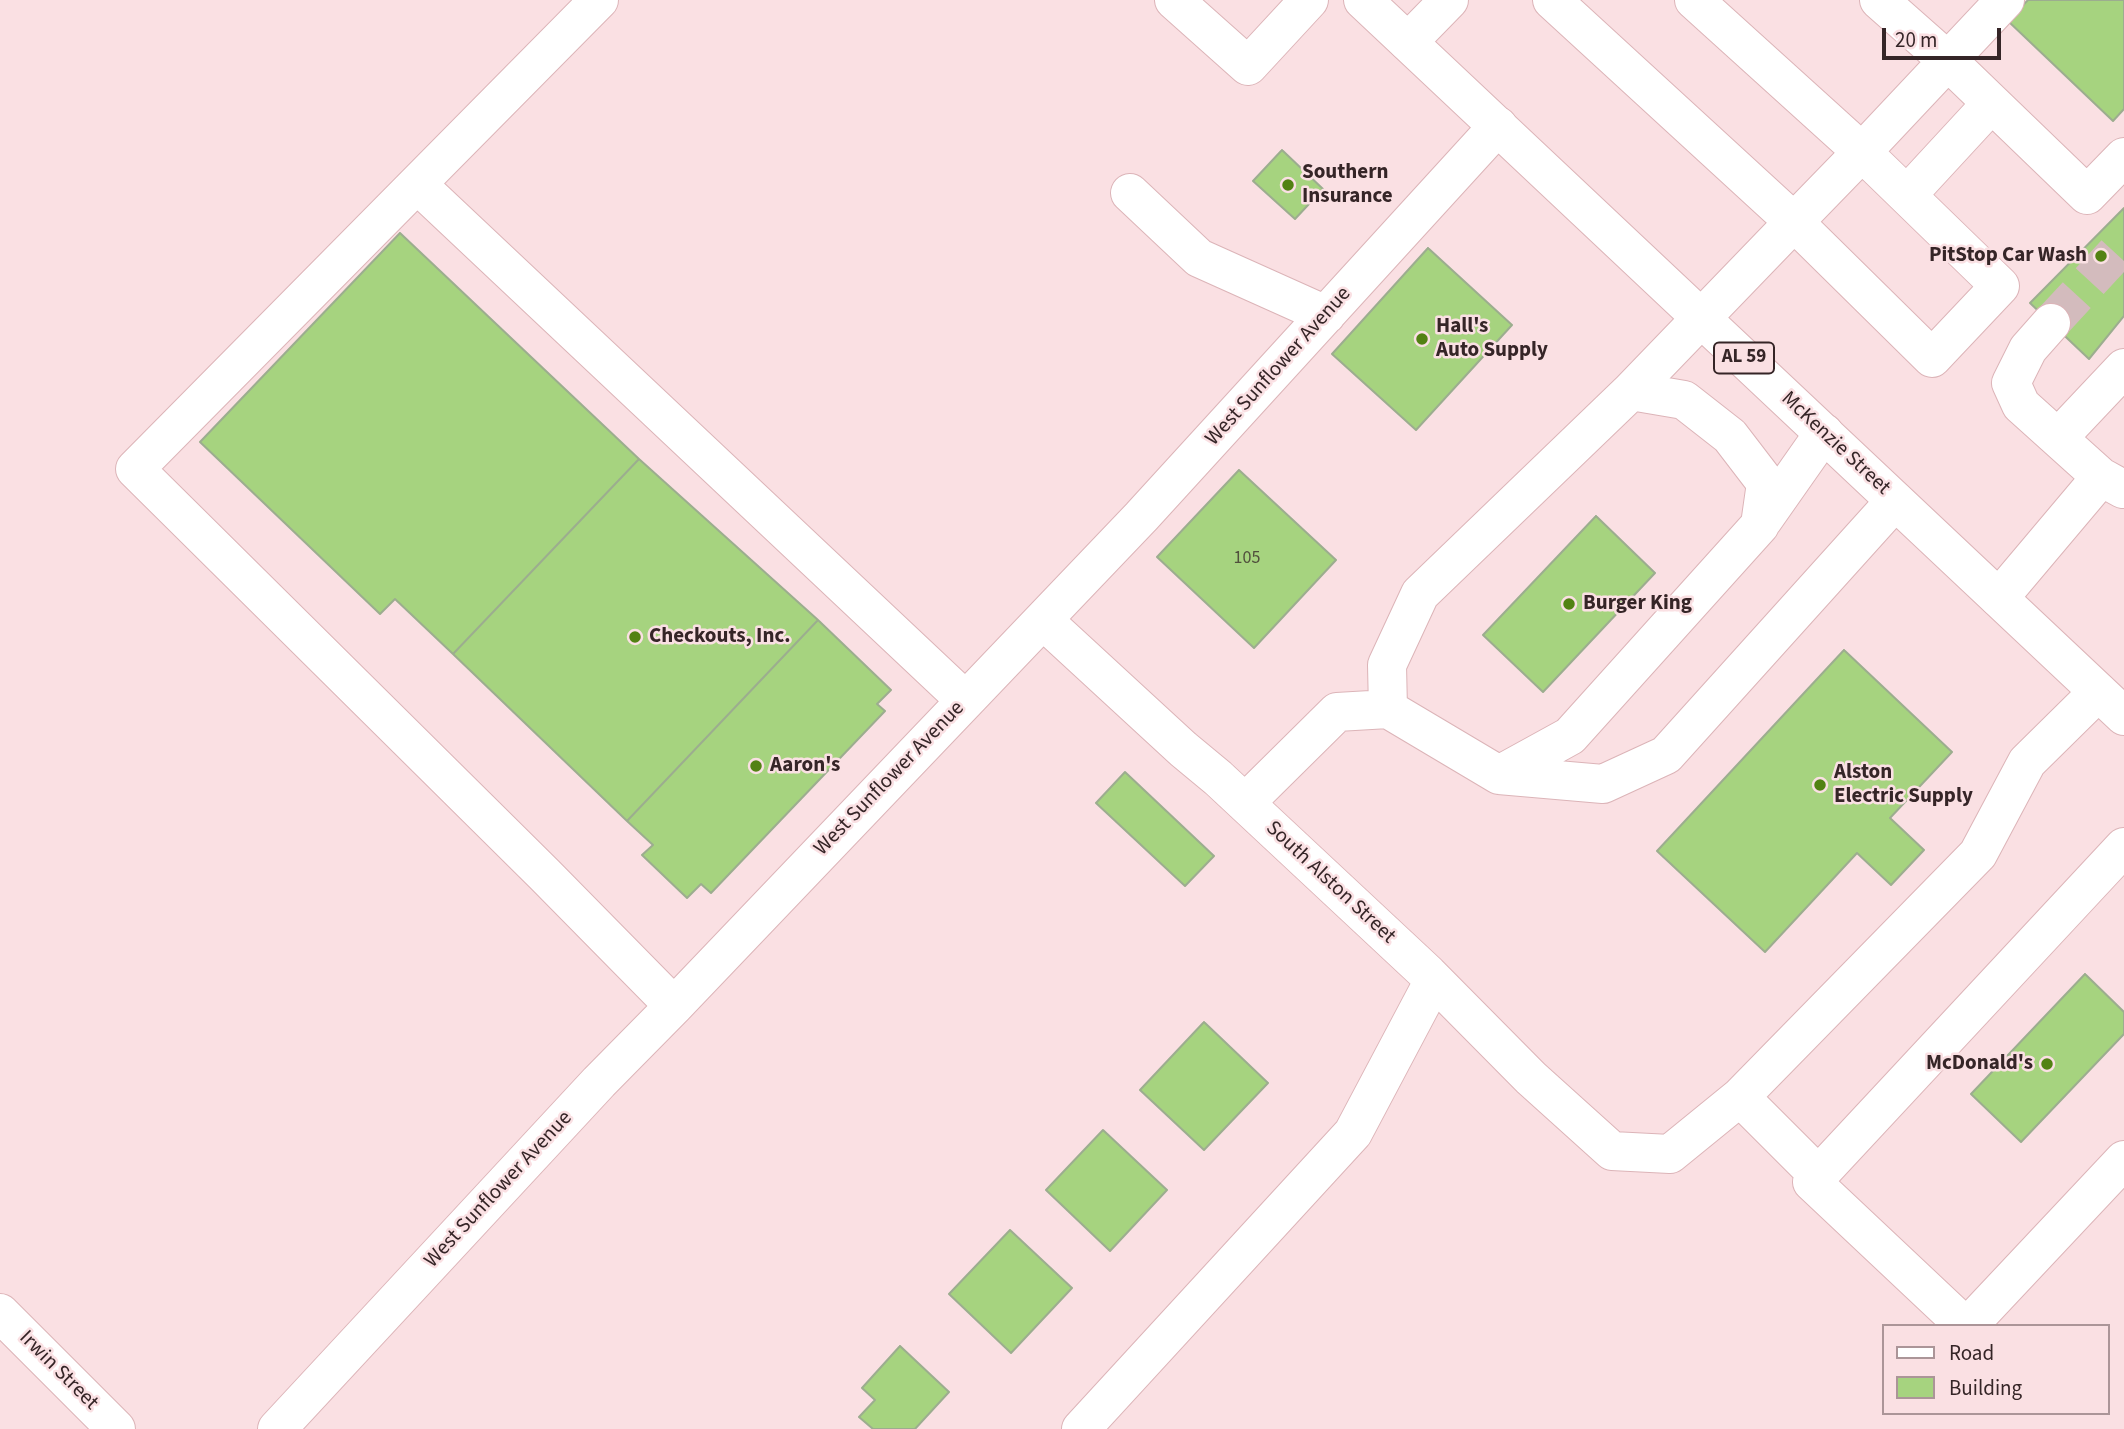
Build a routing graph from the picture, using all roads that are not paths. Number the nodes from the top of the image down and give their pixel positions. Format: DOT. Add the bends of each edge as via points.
graph roads {
  1 [pos="599,0"];
  2 [pos="1174,0"];
  3 [pos="1309,0"];
  4 [pos="1363,0"];
  5 [pos="1449,0"];
  6 [pos="1552,0"];
  7 [pos="1694,0"];
  8 [pos="1879,0"];
  9 [pos="2004,0"];
  10 [pos="1408,42"];
  11 [pos="1948,61"];
  12 [pos="1992,104"];
  13 [pos="1499,126"];
  14 [pos="1862,152"];
  15 [pos="2124,157"];
  16 [pos="418,185"];
  17 [pos="1129,193"];
  18 [pos="1907,195"];
  19 [pos="1794,222"];
  20 [pos="1326,315"];
  21 [pos="1701,317"];
  22 [pos="2051,323"];
  23 [pos="2124,368"];
  24 [pos="1631,391"];
  25 [pos="1824,433"];
  26 [pos="2058,438"];
  27 [pos="2112,483"];
  28 [pos="1895,501"];
  29 [pos="1760,525"];
  30 [pos="1999,598"];
  31 [pos="1044,621"];
  32 [pos="965,700"];
  33 [pos="2111,704"];
  34 [pos="1388,709"];
  35 [pos="1499,775"];
  36 [pos="1245,803"];
  37 [pos="2119,862"];
  38 [pos="1434,980"];
  39 [pos="674,1006"];
  40 [pos="1740,1097"];
  41 [pos="2124,1160"];
  42 [pos="1818,1175"];
  43 [pos="0,1313"];
  44 [pos="1964,1324"];
  45 [pos="1968,1324"];
  46 [pos="116,1429"];
  47 [pos="277,1429"];
  48 [pos="1081,1429"];
  1 -- 16 [label="street"];
  2 -- 3 [label="street" via="1248,66"];
  4 -- 10 [label="street, McKenzie Street / AL 59"];
  5 -- 10 [label="street"];
  6 -- 19 [label="street"];
  7 -- 14 [label="street"];
  8 -- 11 [label="street"];
  9 -- 11 [label="street"];
  10 -- 13 [label="street, McKenzie Street / AL 59"];
  11 -- 12 [label="street"];
  11 -- 14 [label="street"];
  12 -- 15 [label="street" via="2087,195"];
  12 -- 18 [label="street"];
  13 -- 20 [label="street, West Sunflower Avenue"];
  13 -- 21 [label="street, McKenzie Street / AL 59"];
  14 -- 18 [label="street"];
  14 -- 19 [label="street"];
  16 -- 32 [label="street"];
  16 -- 39 [label="street" via="135,469"];
  17 -- 20 [label="street" via="1199,258"];
  18 -- 19 [label="street" via="2000,286 1932,358"];
  19 -- 21 [label="street"];
  20 -- 31 [label="street, West Sunflower Avenue"];
  21 -- 24 [label="street"];
  21 -- 25 [label="street, McKenzie Street / AL 59"];
  22 -- 26 [label="street" via="2028,349 2011,383 2021,405"];
  23 -- 26 [label="street"];
  24 -- 29 [label="street" via="1684,400 1730,436 1766,483"];
  24 -- 34 [label="street" via="1420,594 1387,665"];
  25 -- 28 [label="street, McKenzie Street / AL 59"];
  25 -- 29 [label="street"];
  26 -- 27 [label="street"];
  27 -- 30 [label="street"];
  28 -- 30 [label="street, McKenzie Street / AL 59"];
  28 -- 35 [label="street" via="1665,755 1603,784"];
  29 -- 35 [label="street" via="1570,736"];
  30 -- 33 [label="street, McKenzie Street / AL 59"];
  31 -- 32 [label="street, West Sunflower Avenue"];
  31 -- 36 [label="street, South Alston Street"];
  32 -- 39 [label="street, West Sunflower Avenue"];
  33 -- 40 [label="street" via="2026,762 1978,853"];
  34 -- 35 [label="street"];
  34 -- 36 [label="street" via="1337,712"];
  36 -- 38 [label="street, South Alston Street"];
  37 -- 42 [label="street"];
  38 -- 40 [label="street, South Alston Street" via="1612,1151 1670,1154"];
  38 -- 48 [label="street" via="1353,1133"];
  39 -- 47 [label="street, West Sunflower Avenue"];
  40 -- 42 [label="street"];
  41 -- 45 [label="street"];
  42 -- 44 [label="street" via="1812,1182"];
  43 -- 46 [label="street, Irwin Street"];
}
